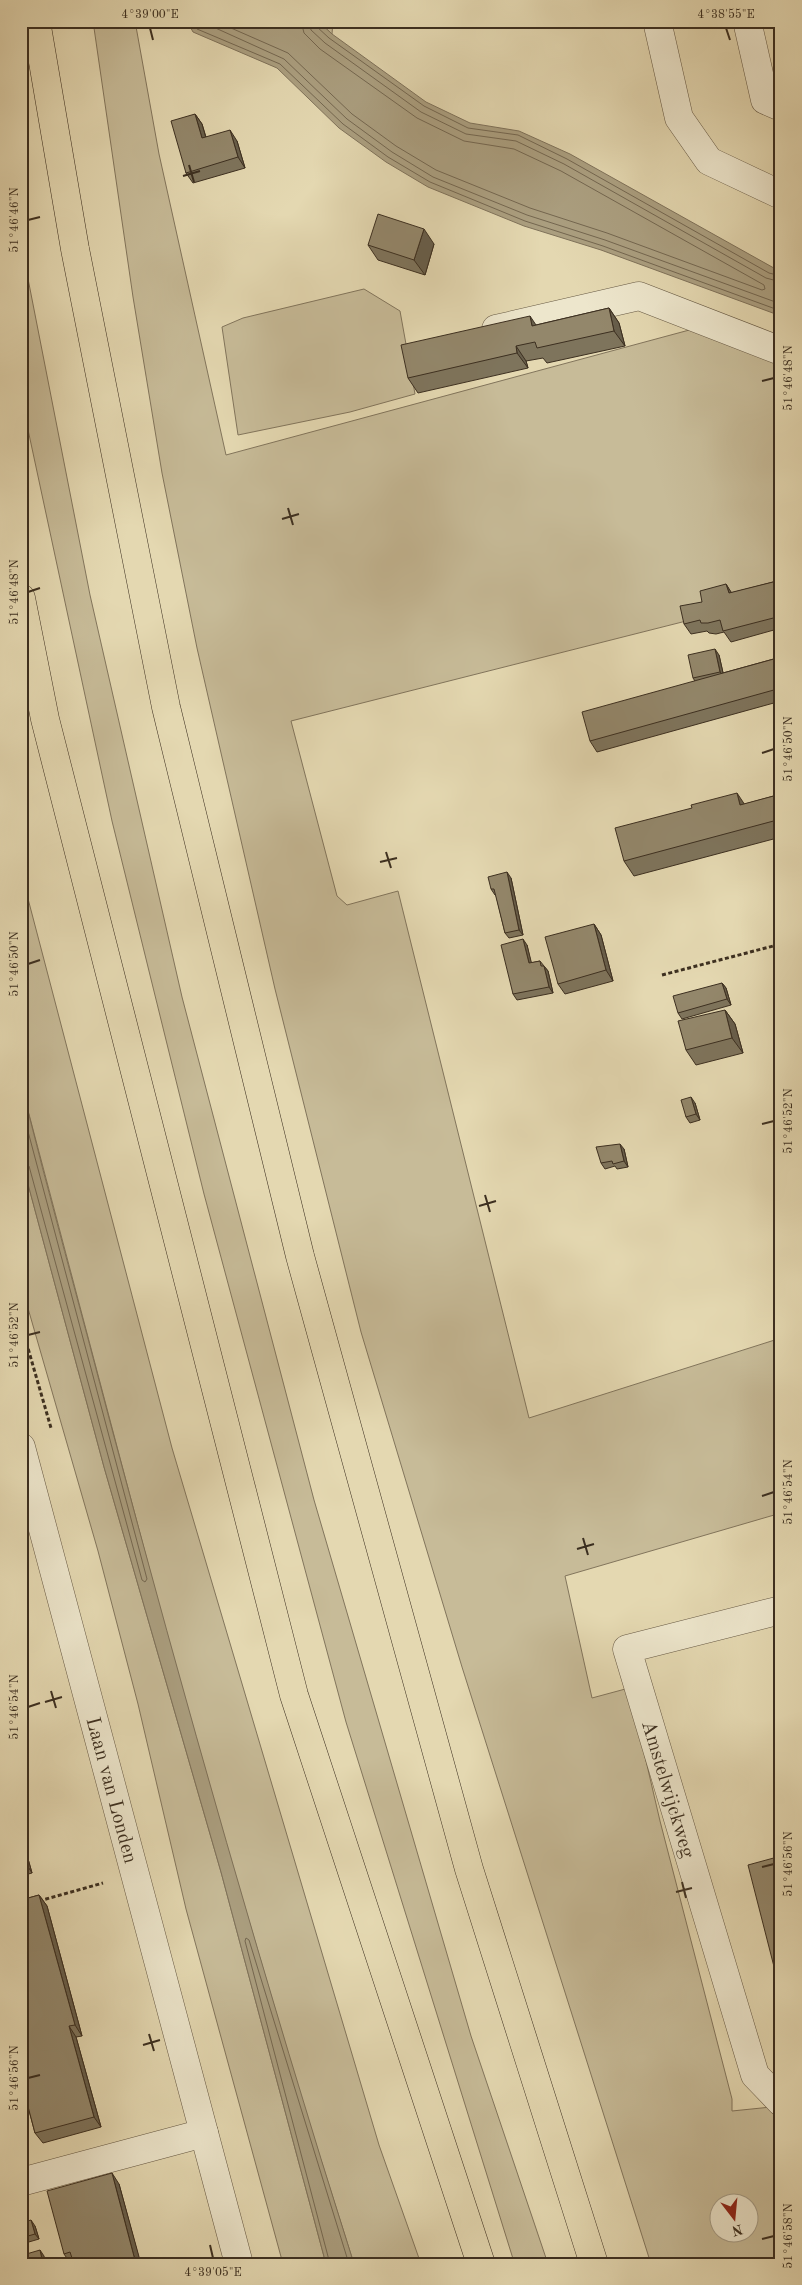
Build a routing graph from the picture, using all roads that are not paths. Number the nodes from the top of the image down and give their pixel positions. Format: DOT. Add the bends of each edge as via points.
graph roads {
  1 [pos="36,21"];
  2 [pos="747,21"];
  3 [pos="660,22"];
  4 [pos="781,107"];
  5 [pos="781,195"];
  6 [pos="475,333"];
  7 [pos="781,352"];
  8 [pos="21,598"];
  9 [pos="21,1447"];
  10 [pos="781,1610"];
  11 [pos="781,2102"];
  12 [pos="204,2132"];
  13 [pos="21,2182"];
  14 [pos="239,2264"];
  15 [pos="481,2264"];
  16 [pos="594,2264"];
  1 -- 16 [label="highway" via="75,249 166,707 300,1256 469,1869"];
  2 -- 4 [label="street" via="765,100"];
  3 -- 5 [label="street" via="679,118 709,161"];
  6 -- 7 [label="street" via="639,296"];
  8 -- 15 [label="highway" via="45,719 294,1695"];
  9 -- 12 [label="street, Laan van Londen"];
  10 -- 11 [label="street, Amstelwijckweg" via="627,1649 755,2076"];
  12 -- 13 [label="street"];
  12 -- 14 [label="street, Laan van Londen"];
}
